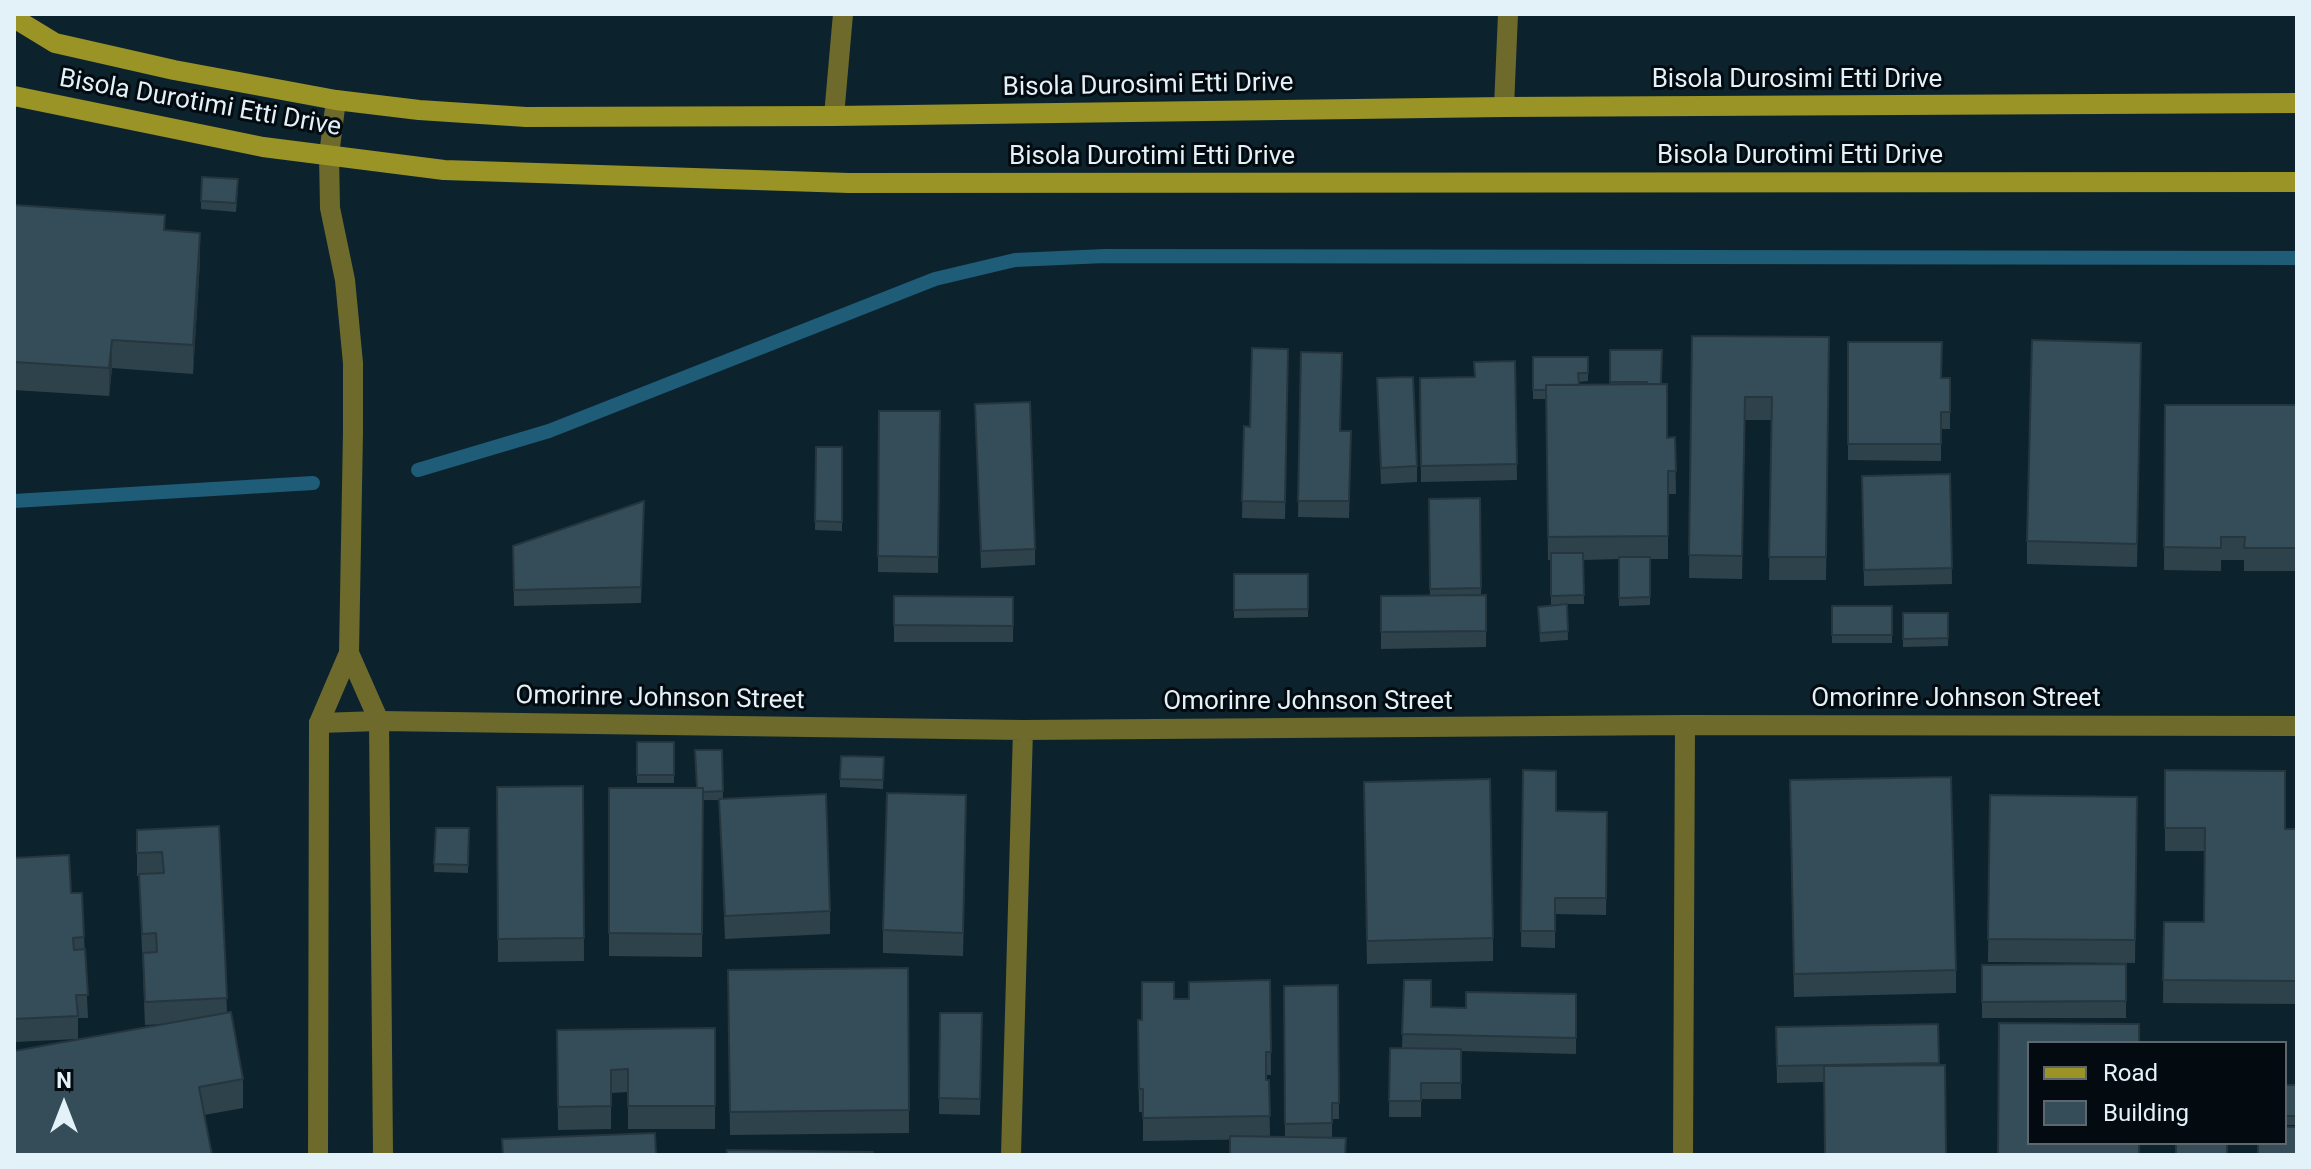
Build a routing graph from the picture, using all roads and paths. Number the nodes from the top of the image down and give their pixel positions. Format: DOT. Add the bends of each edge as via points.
graph roads {
  1 [pos="843,14"];
  2 [pos="1508,14"];
  3 [pos="14,18"];
  4 [pos="14,96"];
  5 [pos="336,100"];
  6 [pos="2297,103"];
  7 [pos="1504,107"];
  8 [pos="834,116"];
  9 [pos="329,155"];
  10 [pos="2297,182"];
  11 [pos="349,653"];
  12 [pos="379,721"];
  13 [pos="319,723"];
  14 [pos="1685,725"];
  15 [pos="2297,726"];
  16 [pos="1023,730"];
  17 [pos="318,1155"];
  18 [pos="383,1155"];
  19 [pos="1011,1155"];
  20 [pos="1683,1155"];
  1 -- 8 [label="street"];
  2 -- 7 [label="street"];
  3 -- 5 [label="main road, Bisola Durosimi Etti Drive" via="55,43"];
  4 -- 9 [label="main road, Bisola Durotimi Etti Drive" via="263,147"];
  5 -- 8 [label="main road, Bisola Durosimi Etti Drive" via="526,117"];
  5 -- 9 [label="street"];
  6 -- 7 [label="main road, Bisola Durosimi Etti Drive"];
  7 -- 8 [label="main road, Bisola Durosimi Etti Drive"];
  9 -- 10 [label="main road, Bisola Durotimi Etti Drive" via="444,170 849,183"];
  9 -- 11 [label="street" via="330,208 345,280 353,363"];
  11 -- 12 [label="street"];
  11 -- 13 [label="street"];
  12 -- 13 [label="street, Omorinre Johnson Street"];
  12 -- 16 [label="street, Omorinre Johnson Street"];
  12 -- 18 [label="street"];
  13 -- 17 [label="street"];
  14 -- 15 [label="street, Omorinre Johnson Street"];
  14 -- 16 [label="street, Omorinre Johnson Street"];
  14 -- 20 [label="street"];
  16 -- 19 [label="street"];
}
